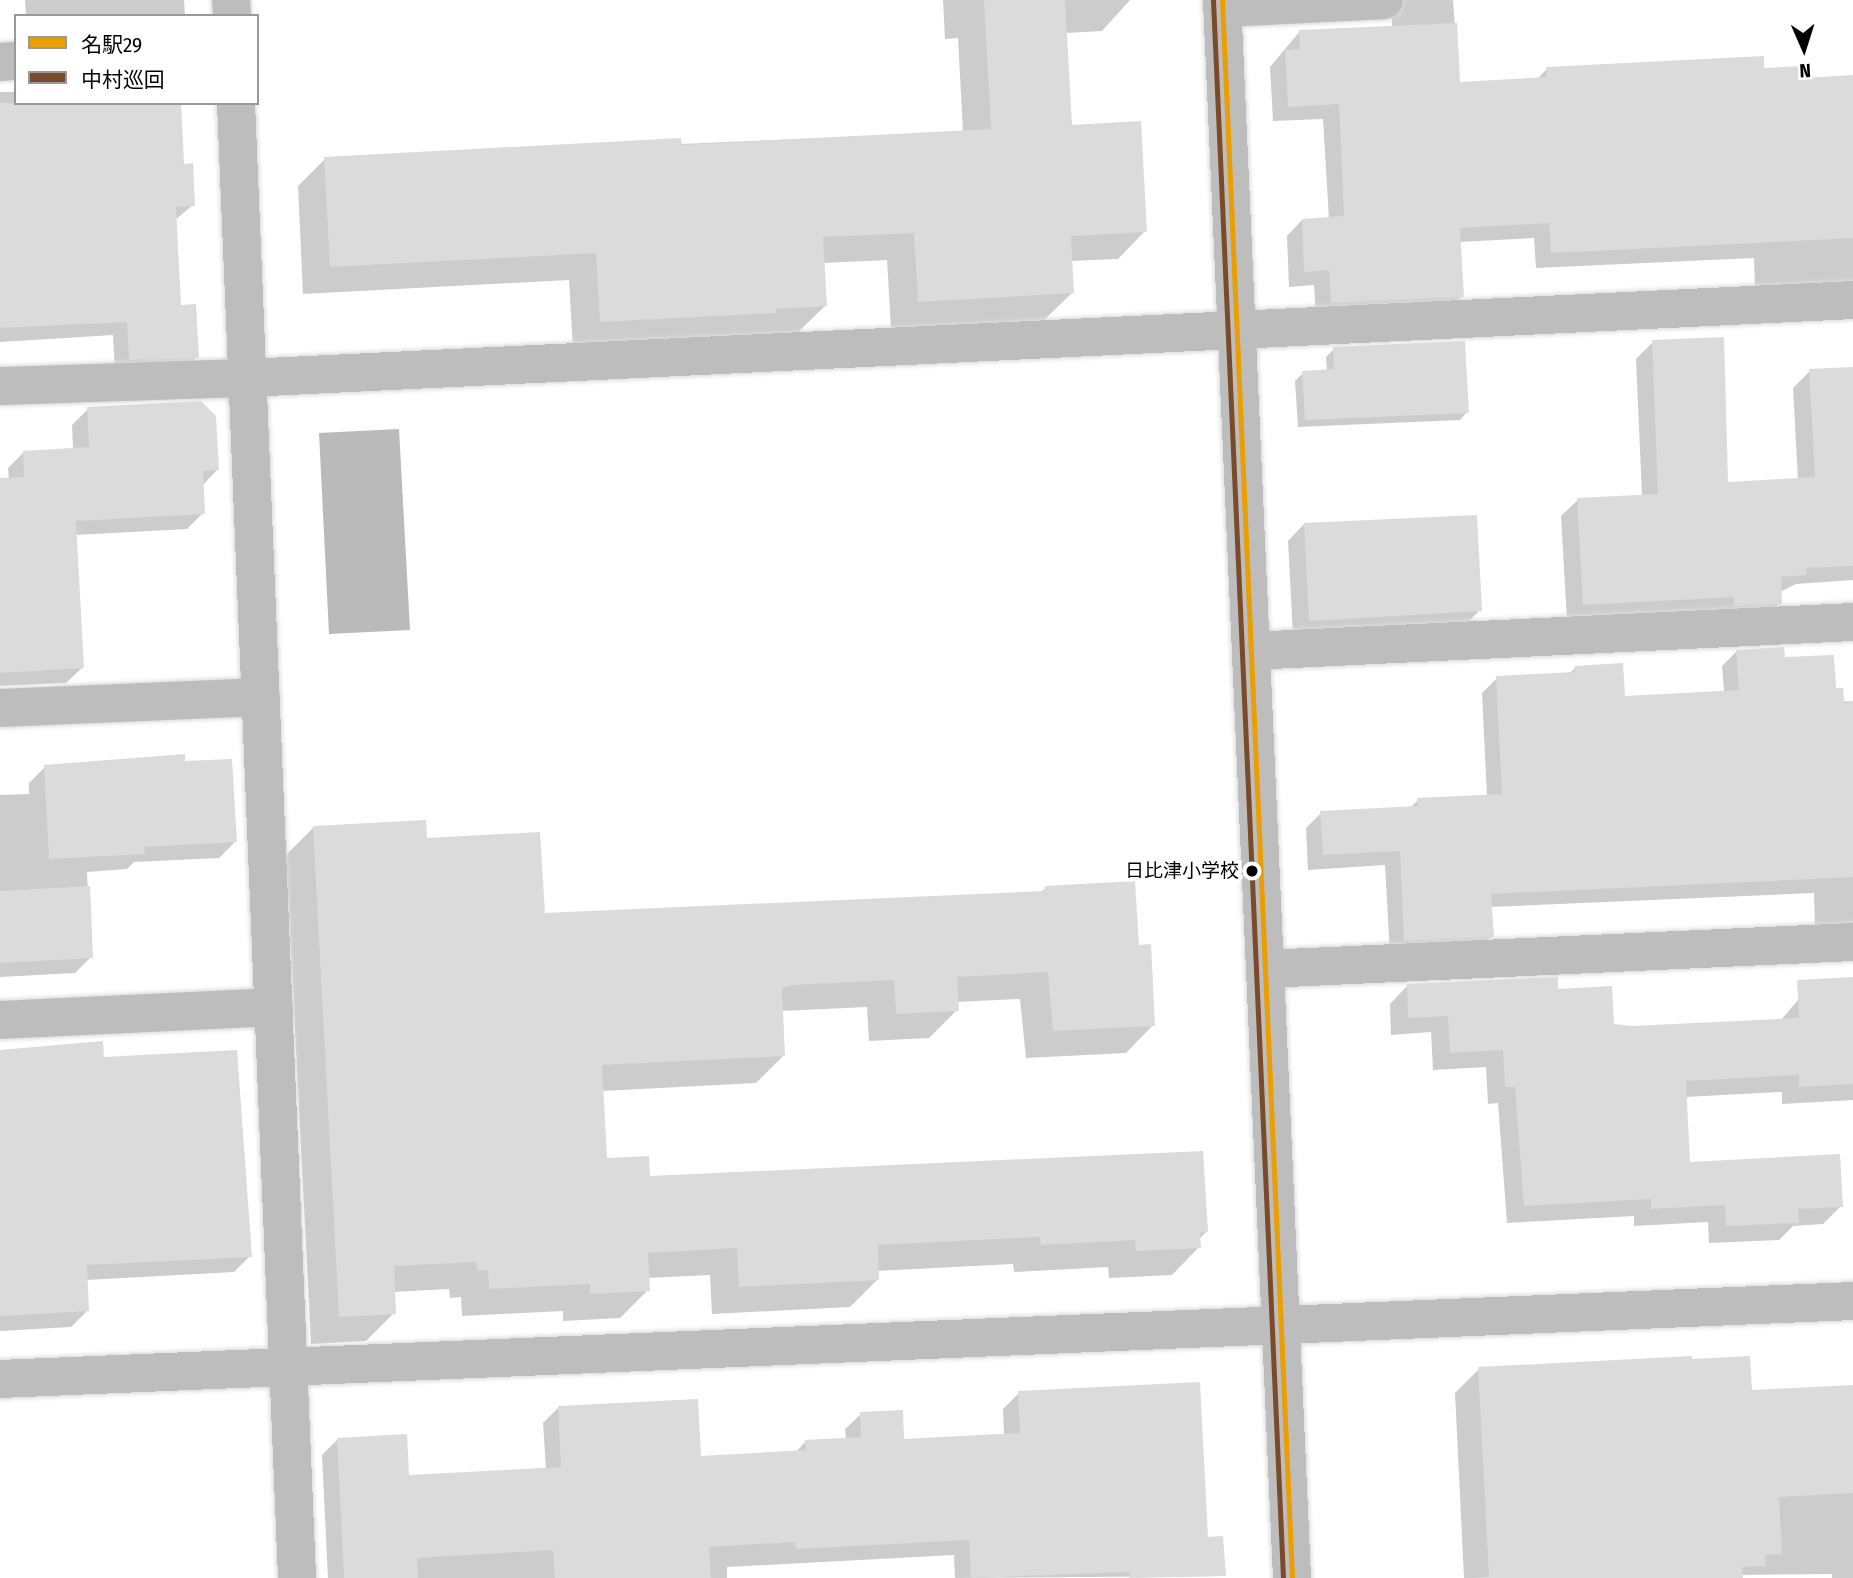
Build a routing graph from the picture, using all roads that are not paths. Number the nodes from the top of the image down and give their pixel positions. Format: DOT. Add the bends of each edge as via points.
graph roads {
  1 [pos="1384,0"];
  2 [pos="1222,4"];
  3 [pos="236,105"];
  4 [pos="1853,300"];
  5 [pos="1237,329"];
  6 [pos="247,379"];
  7 [pos="0,386"];
  8 [pos="1853,622"];
  9 [pos="1251,651"];
  10 [pos="261,697"];
  11 [pos="0,708"];
  12 [pos="1853,942"];
  13 [pos="1265,969"];
  14 [pos="274,1007"];
  15 [pos="0,1020"];
  16 [pos="1853,1301"];
  17 [pos="1281,1322"];
  18 [pos="289,1366"];
  19 [pos="0,1379"];
  20 [pos="297,1578"];
  21 [pos="1292,1578"];
  1 -- 2 [label="street"];
  2 -- 5 [label="street"];
  3 -- 6 [label="street"];
  4 -- 5 [label="street"];
  5 -- 6 [label="street"];
  5 -- 9 [label="street"];
  6 -- 7 [label="street"];
  6 -- 10 [label="street"];
  8 -- 9 [label="street"];
  9 -- 13 [label="street"];
  10 -- 11 [label="street"];
  10 -- 14 [label="street"];
  12 -- 13 [label="street"];
  13 -- 17 [label="street"];
  14 -- 15 [label="street"];
  14 -- 18 [label="street"];
  16 -- 17 [label="street"];
  17 -- 18 [label="street"];
  17 -- 21 [label="street"];
  18 -- 19 [label="street"];
  18 -- 20 [label="street"];
}
